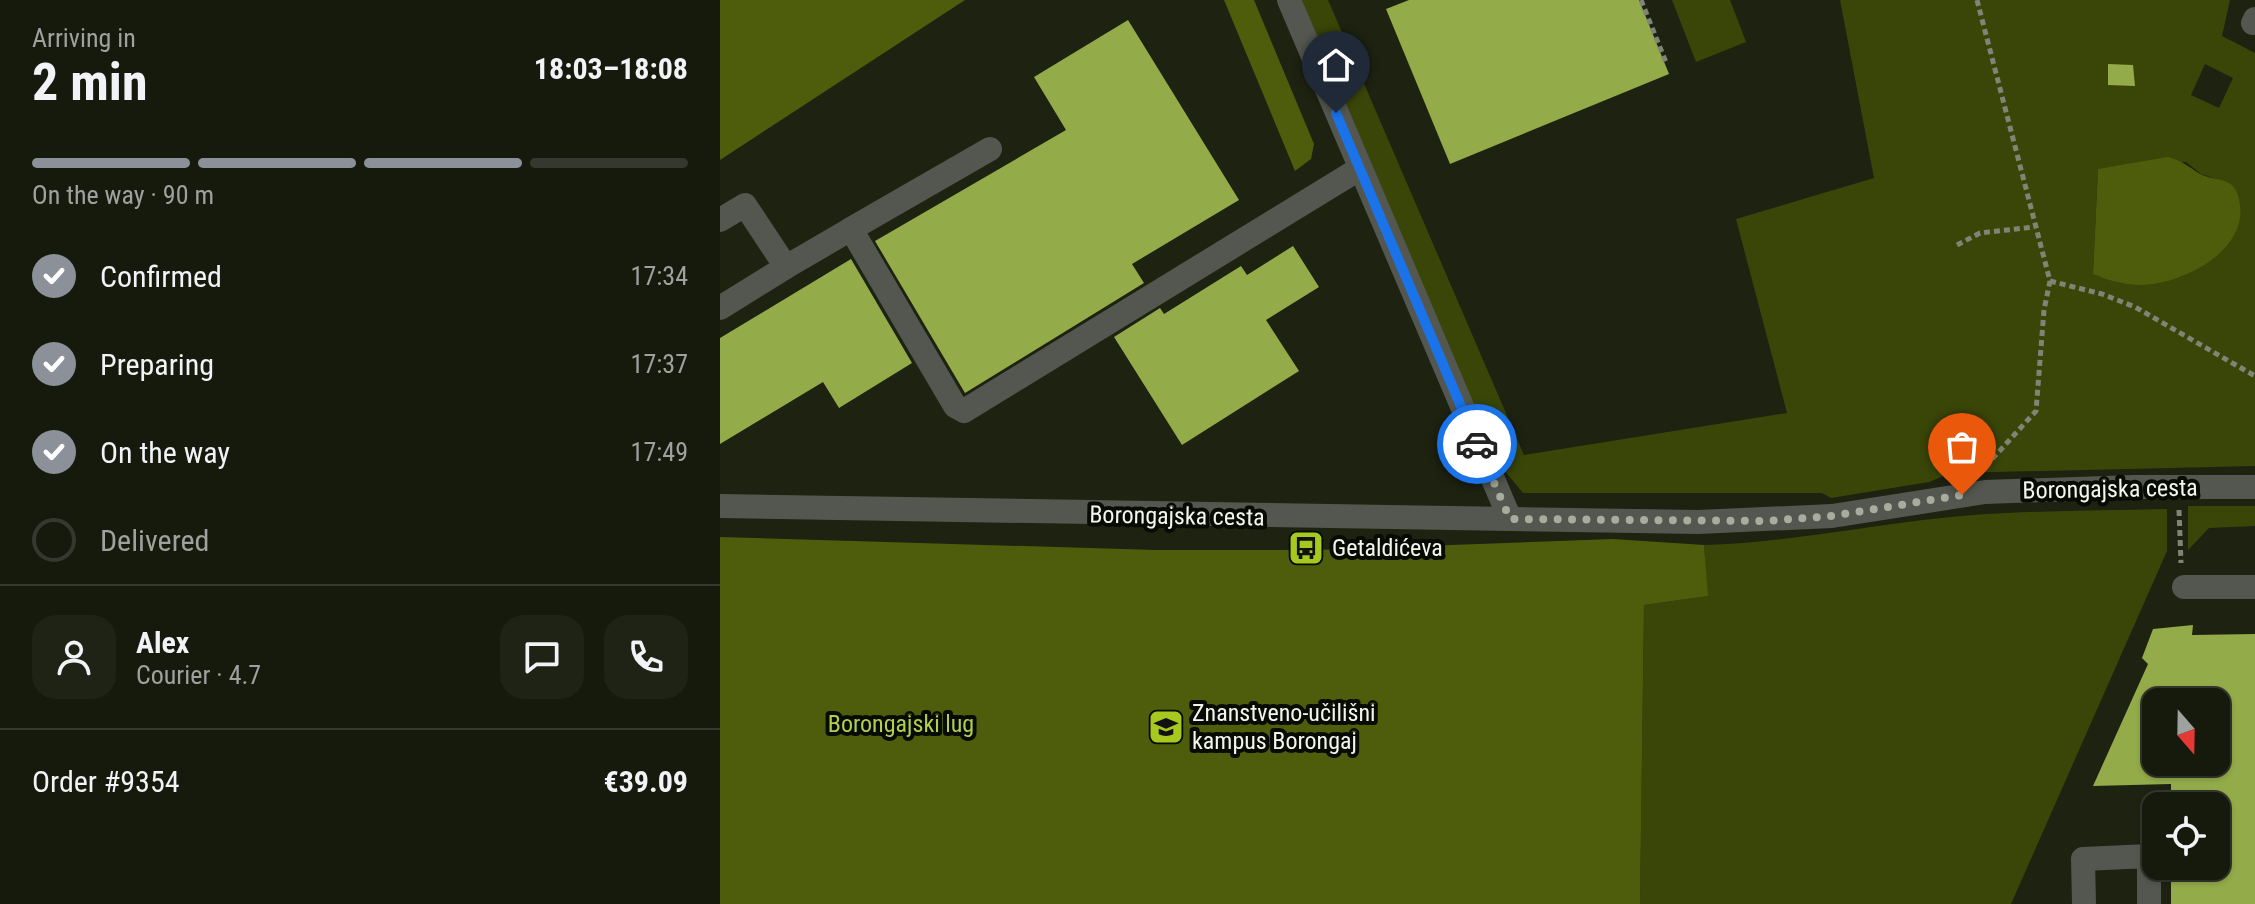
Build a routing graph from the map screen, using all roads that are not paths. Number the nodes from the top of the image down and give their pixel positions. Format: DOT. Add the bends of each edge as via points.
graph roads {
  1 [pos="1289,0"];
  2 [pos="990,149"];
  3 [pos="1359,169"];
  4 [pos="720,220"];
  5 [pos="851,229"];
  6 [pos="786,267"];
  7 [pos="720,308"];
  8 [pos="2255,487"];
  9 [pos="720,506"];
  10 [pos="1510,519"];
  11 [pos="2184,587"];
  12 [pos="2255,587"];
  13 [pos="2084,904"];
  14 [pos="2149,904"];
  1 -- 3 [label="street"];
  2 -- 5 [label="street"];
  3 -- 5 [label="street" via="964,411 955,406"];
  3 -- 10 [label="street"];
  4 -- 6 [label="street" via="745,205"];
  5 -- 6 [label="street"];
  6 -- 7 [label="street"];
  8 -- 10 [label="street, Borongajska cesta" via="1985,492 1766,521"];
  9 -- 10 [label="street, Borongajska cesta"];
  11 -- 12 [label="street"];
  13 -- 14 [label="street" via="2083,859 2149,856"];
}
